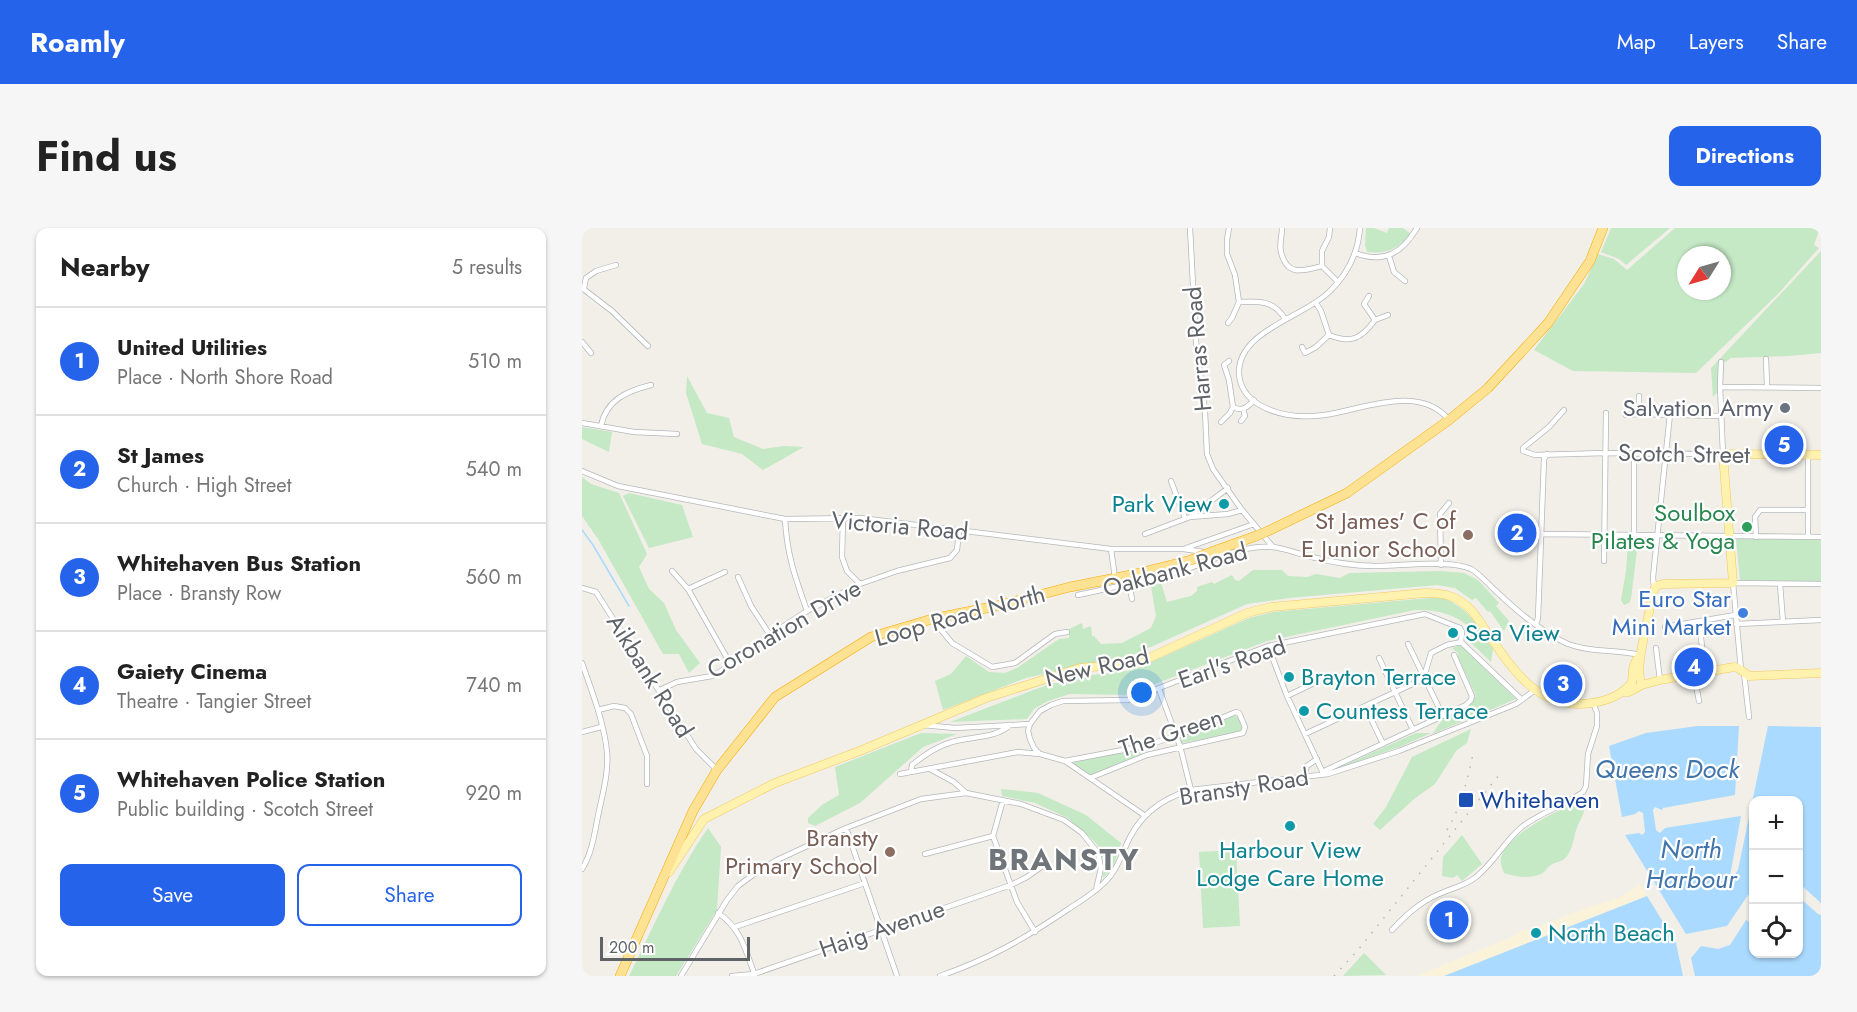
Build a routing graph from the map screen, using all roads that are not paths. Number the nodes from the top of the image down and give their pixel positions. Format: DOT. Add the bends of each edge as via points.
graph roads {
  1 [pos="1190,228"];
  2 [pos="1229,228"];
  3 [pos="1282,228"];
  4 [pos="1330,228"];
  5 [pos="1360,228"];
  6 [pos="1409,228"];
  7 [pos="1603,228"];
  8 [pos="1416,230"];
  9 [pos="1355,253"];
  10 [pos="1389,256"];
  11 [pos="616,265"];
  12 [pos="1322,266"];
  13 [pos="1405,281"];
  14 [pos="1338,282"];
  15 [pos="583,288"];
  16 [pos="1369,296"];
  17 [pos="1239,302"];
  18 [pos="1316,303"];
  19 [pos="1388,315"];
  20 [pos="1285,319"];
  21 [pos="1375,320"];
  22 [pos="1228,323"];
  23 [pos="1329,335"];
  24 [pos="582,342"];
  25 [pos="648,346"];
  26 [pos="591,352"];
  27 [pos="1304,352"];
  28 [pos="1766,358"];
  29 [pos="1229,361"];
  30 [pos="1721,362"];
  31 [pos="651,385"];
  32 [pos="1767,386"];
  33 [pos="1720,387"];
  34 [pos="1821,388"];
  35 [pos="1639,396"];
  36 [pos="1254,400"];
  37 [pos="1233,407"];
  38 [pos="1243,409"];
  39 [pos="1564,410"];
  40 [pos="1639,414"];
  41 [pos="1670,414"];
  42 [pos="1626,415"];
  43 [pos="1245,416"];
  44 [pos="1252,416"];
  45 [pos="1721,416"];
  46 [pos="1600,418"];
  47 [pos="1449,420"];
  48 [pos="1241,421"];
  49 [pos="1221,422"];
  50 [pos="582,423"];
  51 [pos="601,426"];
  52 [pos="677,434"];
  53 [pos="1606,453"];
  54 [pos="1634,453"];
  55 [pos="1547,454"];
  56 [pos="1666,454"];
  57 [pos="1723,454"];
  58 [pos="1808,455"];
  59 [pos="1821,455"];
  60 [pos="582,471"];
  61 [pos="1171,481"];
  62 [pos="1228,488"];
  63 [pos="1449,503"];
  64 [pos="1242,510"];
  65 [pos="1808,510"];
  66 [pos="843,518"];
  67 [pos="1187,518"];
  68 [pos="785,519"];
  69 [pos="1254,524"];
  70 [pos="959,531"];
  71 [pos="1145,534"];
  72 [pos="1542,534"];
  73 [pos="1605,535"];
  74 [pos="1634,535"];
  75 [pos="1658,536"];
  76 [pos="1729,536"];
  77 [pos="1756,537"];
  78 [pos="1808,537"];
  79 [pos="1821,537"];
  80 [pos="1273,547"];
  81 [pos="1111,549"];
  82 [pos="1184,549"];
  83 [pos="1218,553"];
  84 [pos="1604,561"];
  85 [pos="1441,564"];
  86 [pos="672,571"];
  87 [pos="725,572"];
  88 [pos="738,578"];
  89 [pos="1115,578"];
  90 [pos="1130,579"];
  91 [pos="1733,583"];
  92 [pos="860,584"];
  93 [pos="1780,584"];
  94 [pos="1821,584"];
  95 [pos="582,588"];
  96 [pos="688,589"];
  97 [pos="1654,589"];
  98 [pos="1078,595"];
  99 [pos="1132,599"];
  100 [pos="807,610"];
  101 [pos="1735,615"];
  102 [pos="932,619"];
  103 [pos="1821,620"];
  104 [pos="1699,621"];
  105 [pos="1783,622"];
  106 [pos="1536,624"];
  107 [pos="1736,624"];
  108 [pos="1665,627"];
  109 [pos="1067,632"];
  110 [pos="770,635"];
  111 [pos="1461,642"];
  112 [pos="1408,644"];
  113 [pos="1268,646"];
  114 [pos="1656,648"];
  115 [pos="1454,655"];
  116 [pos="1640,655"];
  117 [pos="1379,658"];
  118 [pos="582,663"];
  119 [pos="731,665"];
  120 [pos="1705,672"];
  121 [pos="1744,673"];
  122 [pos="1821,673"];
  123 [pos="1694,674"];
  124 [pos="1331,675"];
  125 [pos="1424,677"];
  126 [pos="1660,680"];
  127 [pos="1632,682"];
  128 [pos="1642,685"];
  129 [pos="1159,689"];
  130 [pos="660,690"];
  131 [pos="1534,690"];
  132 [pos="1395,692"];
  133 [pos="1622,692"];
  134 [pos="1287,696"];
  135 [pos="1522,700"];
  136 [pos="1699,701"];
  137 [pos="1593,703"];
  138 [pos="1365,706"];
  139 [pos="597,710"];
  140 [pos="1443,716"];
  141 [pos="1749,717"];
  142 [pos="1030,724"];
  143 [pos="920,725"];
  144 [pos="1010,725"];
  145 [pos="602,727"];
  146 [pos="1413,730"];
  147 [pos="582,732"];
  148 [pos="1305,734"];
  149 [pos="1177,736"];
  150 [pos="1383,744"];
  151 [pos="1180,747"];
  152 [pos="1040,754"];
  153 [pos="1317,759"];
  154 [pos="1065,761"];
  155 [pos="930,769"];
  156 [pos="717,770"];
  157 [pos="911,772"];
  158 [pos="1323,773"];
  159 [pos="900,774"];
  160 [pos="1090,778"];
  161 [pos="1303,778"];
  162 [pos="647,784"];
  163 [pos="1191,790"];
  164 [pos="966,793"];
  165 [pos="1003,800"];
  166 [pos="693,811"];
  167 [pos="1144,816"];
  168 [pos="705,819"];
  169 [pos="846,828"];
  170 [pos="993,836"];
  171 [pos="925,854"];
  172 [pos="584,863"];
  173 [pos="1041,867"];
  174 [pos="582,869"];
  175 [pos="865,883"];
  176 [pos="1011,885"];
  177 [pos="660,886"];
  178 [pos="1096,891"];
  179 [pos="718,913"];
  180 [pos="735,927"];
  181 [pos="881,930"];
  182 [pos="1392,930"];
  183 [pos="1035,932"];
  184 [pos="754,975"];
  185 [pos="620,976"];
  186 [pos="681,976"];
  187 [pos="732,976"];
  188 [pos="897,976"];
  189 [pos="940,976"];
  1 -- 62 [label="street, Harras Road" via="1206,449"];
  2 -- 17 [label="street" via="1227,254"];
  3 -- 12 [label="street" via="1281,252 1294,271"];
  4 -- 12 [label="street" via="1322,251"];
  5 -- 9 [label="street"];
  6 -- 8 [label="street"];
  7 -- 47 [label="highway, Loop Road North" via="1590,261 1548,323 1488,388"];
  8 -- 10 [label="street"];
  9 -- 10 [label="street"];
  9 -- 14 [label="street"];
  10 -- 13 [label="street" via="1394,272"];
  11 -- 15 [label="street" via="596,271 586,278"];
  12 -- 14 [label="street"];
  14 -- 18 [label="street"];
  15 -- 25 [label="street"];
  16 -- 21 [label="street" via="1361,305"];
  17 -- 20 [label="street" via="1272,304"];
  17 -- 22 [label="street"];
  18 -- 20 [label="street"];
  18 -- 23 [label="street"];
  19 -- 21 [label="street"];
  20 -- 36 [label="street" via="1246,349 1240,361 1240,380"];
  21 -- 23 [label="street" via="1355,339"];
  23 -- 27 [label="street"];
  24 -- 26 [label="street"];
  28 -- 32 [label="street"];
  29 -- 37 [label="street" via="1222,365"];
  30 -- 33 [label="street"];
  31 -- 51 [label="street" via="630,390 611,403"];
  32 -- 33 [label="street"];
  32 -- 34 [label="street"];
  33 -- 45 [label="street"];
  35 -- 40 [label="street"];
  36 -- 38 [label="street"];
  36 -- 47 [label="street" via="1278,412 1308,416 1397,400 1425,404"];
  37 -- 38 [label="street"];
  37 -- 49 [label="street"];
  38 -- 43 [label="street"];
  39 -- 55 [label="street" via="1523,448 1526,453"];
  40 -- 41 [label="street"];
  40 -- 42 [label="street"];
  41 -- 45 [label="street"];
  41 -- 56 [label="street"];
  43 -- 44 [label="street"];
  43 -- 48 [label="street"];
  45 -- 57 [label="street"];
  46 -- 53 [label="street" via="1606,415"];
  47 -- 83 [label="highway, Loop Road North, bridge" via="1347,493"];
  50 -- 51 [label="street"];
  51 -- 52 [label="street"];
  53 -- 54 [label="street, Scotch Street"];
  53 -- 55 [label="street, Scotch Street"];
  53 -- 73 [label="street"];
  54 -- 56 [label="street, Scotch Street"];
  54 -- 74 [label="street"];
  55 -- 72 [label="street"];
  56 -- 57 [label="street, Scotch Street"];
  56 -- 75 [label="street"];
  57 -- 58 [label="main road, Scotch Street"];
  57 -- 76 [label="main road"];
  58 -- 59 [label="main road, Scotch Street"];
  58 -- 65 [label="street"];
  60 -- 68 [label="street, Victoria Road" via="618,486"];
  61 -- 67 [label="street"];
  62 -- 64 [label="street"];
  62 -- 67 [label="street"];
  63 -- 85 [label="street" via="1440,514"];
  64 -- 67 [label="street"];
  64 -- 69 [label="street"];
  65 -- 77 [label="street" via="1760,510 1755,517"];
  65 -- 78 [label="street"];
  66 -- 68 [label="street, Victoria Road"];
  66 -- 70 [label="street, Victoria Road"];
  66 -- 92 [label="street" via="842,557"];
  67 -- 71 [label="street"];
  68 -- 100 [label="street" via="792,569"];
  69 -- 80 [label="street"];
  69 -- 82 [label="street"];
  70 -- 81 [label="street, Victoria Road"];
  70 -- 92 [label="street, Coronation Drive" via="957,550 950,558"];
  72 -- 73 [label="street"];
  72 -- 106 [label="street"];
  73 -- 74 [label="street"];
  73 -- 84 [label="street"];
  74 -- 75 [label="street"];
  75 -- 76 [label="street"];
  75 -- 97 [label="street"];
  76 -- 77 [label="street"];
  76 -- 91 [label="main road"];
  77 -- 78 [label="street"];
  78 -- 79 [label="street"];
  80 -- 83 [label="street, Oakbank Road"];
  80 -- 85 [label="street" via="1328,561 1374,566"];
  81 -- 82 [label="street, Victoria Road"];
  81 -- 89 [label="street"];
  82 -- 83 [label="street, Victoria Road"];
  83 -- 90 [label="highway, Loop Road North, bridge"];
  83 -- 90 [label="street, Oakbank Road" via="1173,574"];
  85 -- 106 [label="street" via="1470,569"];
  86 -- 96 [label="street"];
  87 -- 96 [label="street"];
  88 -- 110 [label="street"];
  89 -- 90 [label="highway, Loop Road North"];
  89 -- 102 [label="highway, Loop Road North"];
  90 -- 98 [label="street, Oakbank Road"];
  90 -- 99 [label="street"];
  91 -- 93 [label="street"];
  91 -- 97 [label="main road" via="1664,584"];
  91 -- 101 [label="street"];
  92 -- 100 [label="street, Coronation Drive"];
  93 -- 94 [label="street"];
  93 -- 105 [label="street"];
  95 -- 130 [label="street, Aikbank Road" via="596,592"];
  96 -- 119 [label="street"];
  97 -- 116 [label="main road"];
  100 -- 110 [label="street, Coronation Drive"];
  101 -- 104 [label="street"];
  101 -- 107 [label="street"];
  102 -- 109 [label="street" via="952,643 992,667 1015,663 1055,634"];
  102 -- 156 [label="highway, Loop Road North" via="871,637 775,697"];
  103 -- 105 [label="street"];
  104 -- 108 [label="street"];
  104 -- 120 [label="street"];
  105 -- 107 [label="street"];
  106 -- 116 [label="street" via="1580,648"];
  107 -- 121 [label="street"];
  110 -- 119 [label="street, Coronation Drive"];
  111 -- 113 [label="street, Earl's Road" via="1460,628 1425,614"];
  111 -- 125 [label="street" via="1431,653"];
  111 -- 135 [label="street"];
  112 -- 125 [label="street"];
  113 -- 129 [label="street, Earl's Road"];
  113 -- 134 [label="street"];
  114 -- 126 [label="street"];
  115 -- 140 [label="street" via="1472,696 1466,705"];
  116 -- 127 [label="main road" via="1632,668"];
  116 -- 128 [label="main road"];
  117 -- 132 [label="street"];
  118 -- 139 [label="street"];
  119 -- 130 [label="street, Coronation Drive" via="712,676 677,682"];
  120 -- 121 [label="main road" via="1734,667"];
  120 -- 123 [label="main road"];
  121 -- 122 [label="main road"];
  121 -- 141 [label="street"];
  123 -- 126 [label="main road"];
  123 -- 136 [label="street"];
  124 -- 134 [label="street"];
  125 -- 132 [label="street"];
  125 -- 140 [label="street"];
  126 -- 128 [label="main road"];
  127 -- 128 [label="main road"];
  127 -- 133 [label="main road"];
  128 -- 133 [label="main road"];
  129 -- 142 [label="street, Earl's Road" via="1128,700 1063,701 1040,711"];
  129 -- 149 [label="street"];
  130 -- 156 [label="street, Aikbank Road" via="696,749"];
  131 -- 135 [label="street, Bransty Road"];
  131 -- 137 [label="main road" via="1564,703"];
  131 -- 143 [label="main road, New Road" via="1518,675 1472,610 1452,596 1425,593 1259,610 1138,663 1080,668 986,698"];
  132 -- 138 [label="street"];
  132 -- 146 [label="street"];
  133 -- 137 [label="main road"];
  134 -- 148 [label="street"];
  135 -- 158 [label="street, Bransty Road" via="1399,751"];
  137 -- 182 [label="street" via="1598,726 1588,754 1583,792 1524,826 1476,877 1420,904"];
  138 -- 148 [label="street"];
  138 -- 150 [label="street"];
  139 -- 145 [label="street"];
  139 -- 162 [label="street" via="614,706 631,714 647,756"];
  140 -- 146 [label="street"];
  142 -- 144 [label="street"];
  142 -- 152 [label="street" via="1030,739"];
  143 -- 144 [label="street"];
  143 -- 168 [label="main road, New Road" via="775,783"];
  144 -- 157 [label="street" via="1002,732 953,741 927,752 912,765"];
  145 -- 147 [label="street"];
  145 -- 172 [label="street" via="607,753 605,782"];
  146 -- 150 [label="street"];
  148 -- 153 [label="street"];
  149 -- 151 [label="street"];
  149 -- 151 [label="street, The Green" via="1236,712 1245,727 1243,733"];
  149 -- 154 [label="street, The Green"];
  150 -- 158 [label="street"];
  151 -- 160 [label="street, The Green" via="1147,755"];
  151 -- 163 [label="street"];
  152 -- 154 [label="street"];
  152 -- 155 [label="street" via="1018,752"];
  153 -- 158 [label="street"];
  153 -- 161 [label="street" via="1307,766"];
  154 -- 160 [label="street"];
  155 -- 157 [label="street"];
  155 -- 164 [label="street"];
  156 -- 166 [label="highway, Loop Road North"];
  157 -- 159 [label="street"];
  158 -- 161 [label="street, Bransty Road"];
  160 -- 167 [label="street"];
  161 -- 163 [label="street, Bransty Road"];
  163 -- 167 [label="street, Bransty Road" via="1164,800"];
  164 -- 165 [label="street"];
  164 -- 169 [label="street" via="921,799"];
  165 -- 170 [label="street"];
  165 -- 178 [label="street" via="1056,816 1082,833 1100,858"];
  166 -- 168 [label="main road"];
  166 -- 177 [label="highway, Loop Road North"];
  167 -- 178 [label="street, Bransty Road" via="1115,870"];
  168 -- 177 [label="main road, New Road"];
  169 -- 175 [label="street"];
  169 -- 179 [label="street" via="758,871 738,886"];
  170 -- 171 [label="street"];
  170 -- 176 [label="street"];
  172 -- 174 [label="street"];
  173 -- 176 [label="street, Haig Avenue"];
  175 -- 180 [label="street"];
  175 -- 181 [label="street"];
  176 -- 181 [label="street, Haig Avenue"];
  176 -- 183 [label="street"];
  177 -- 185 [label="highway, Loop Road North"];
  178 -- 183 [label="street, Bransty Road"];
  179 -- 180 [label="street"];
  179 -- 186 [label="street"];
  180 -- 184 [label="street"];
  181 -- 184 [label="street, Haig Avenue"];
  181 -- 188 [label="street"];
  183 -- 189 [label="street, Bransty Road"];
  184 -- 187 [label="street, Haig Avenue"];
}
